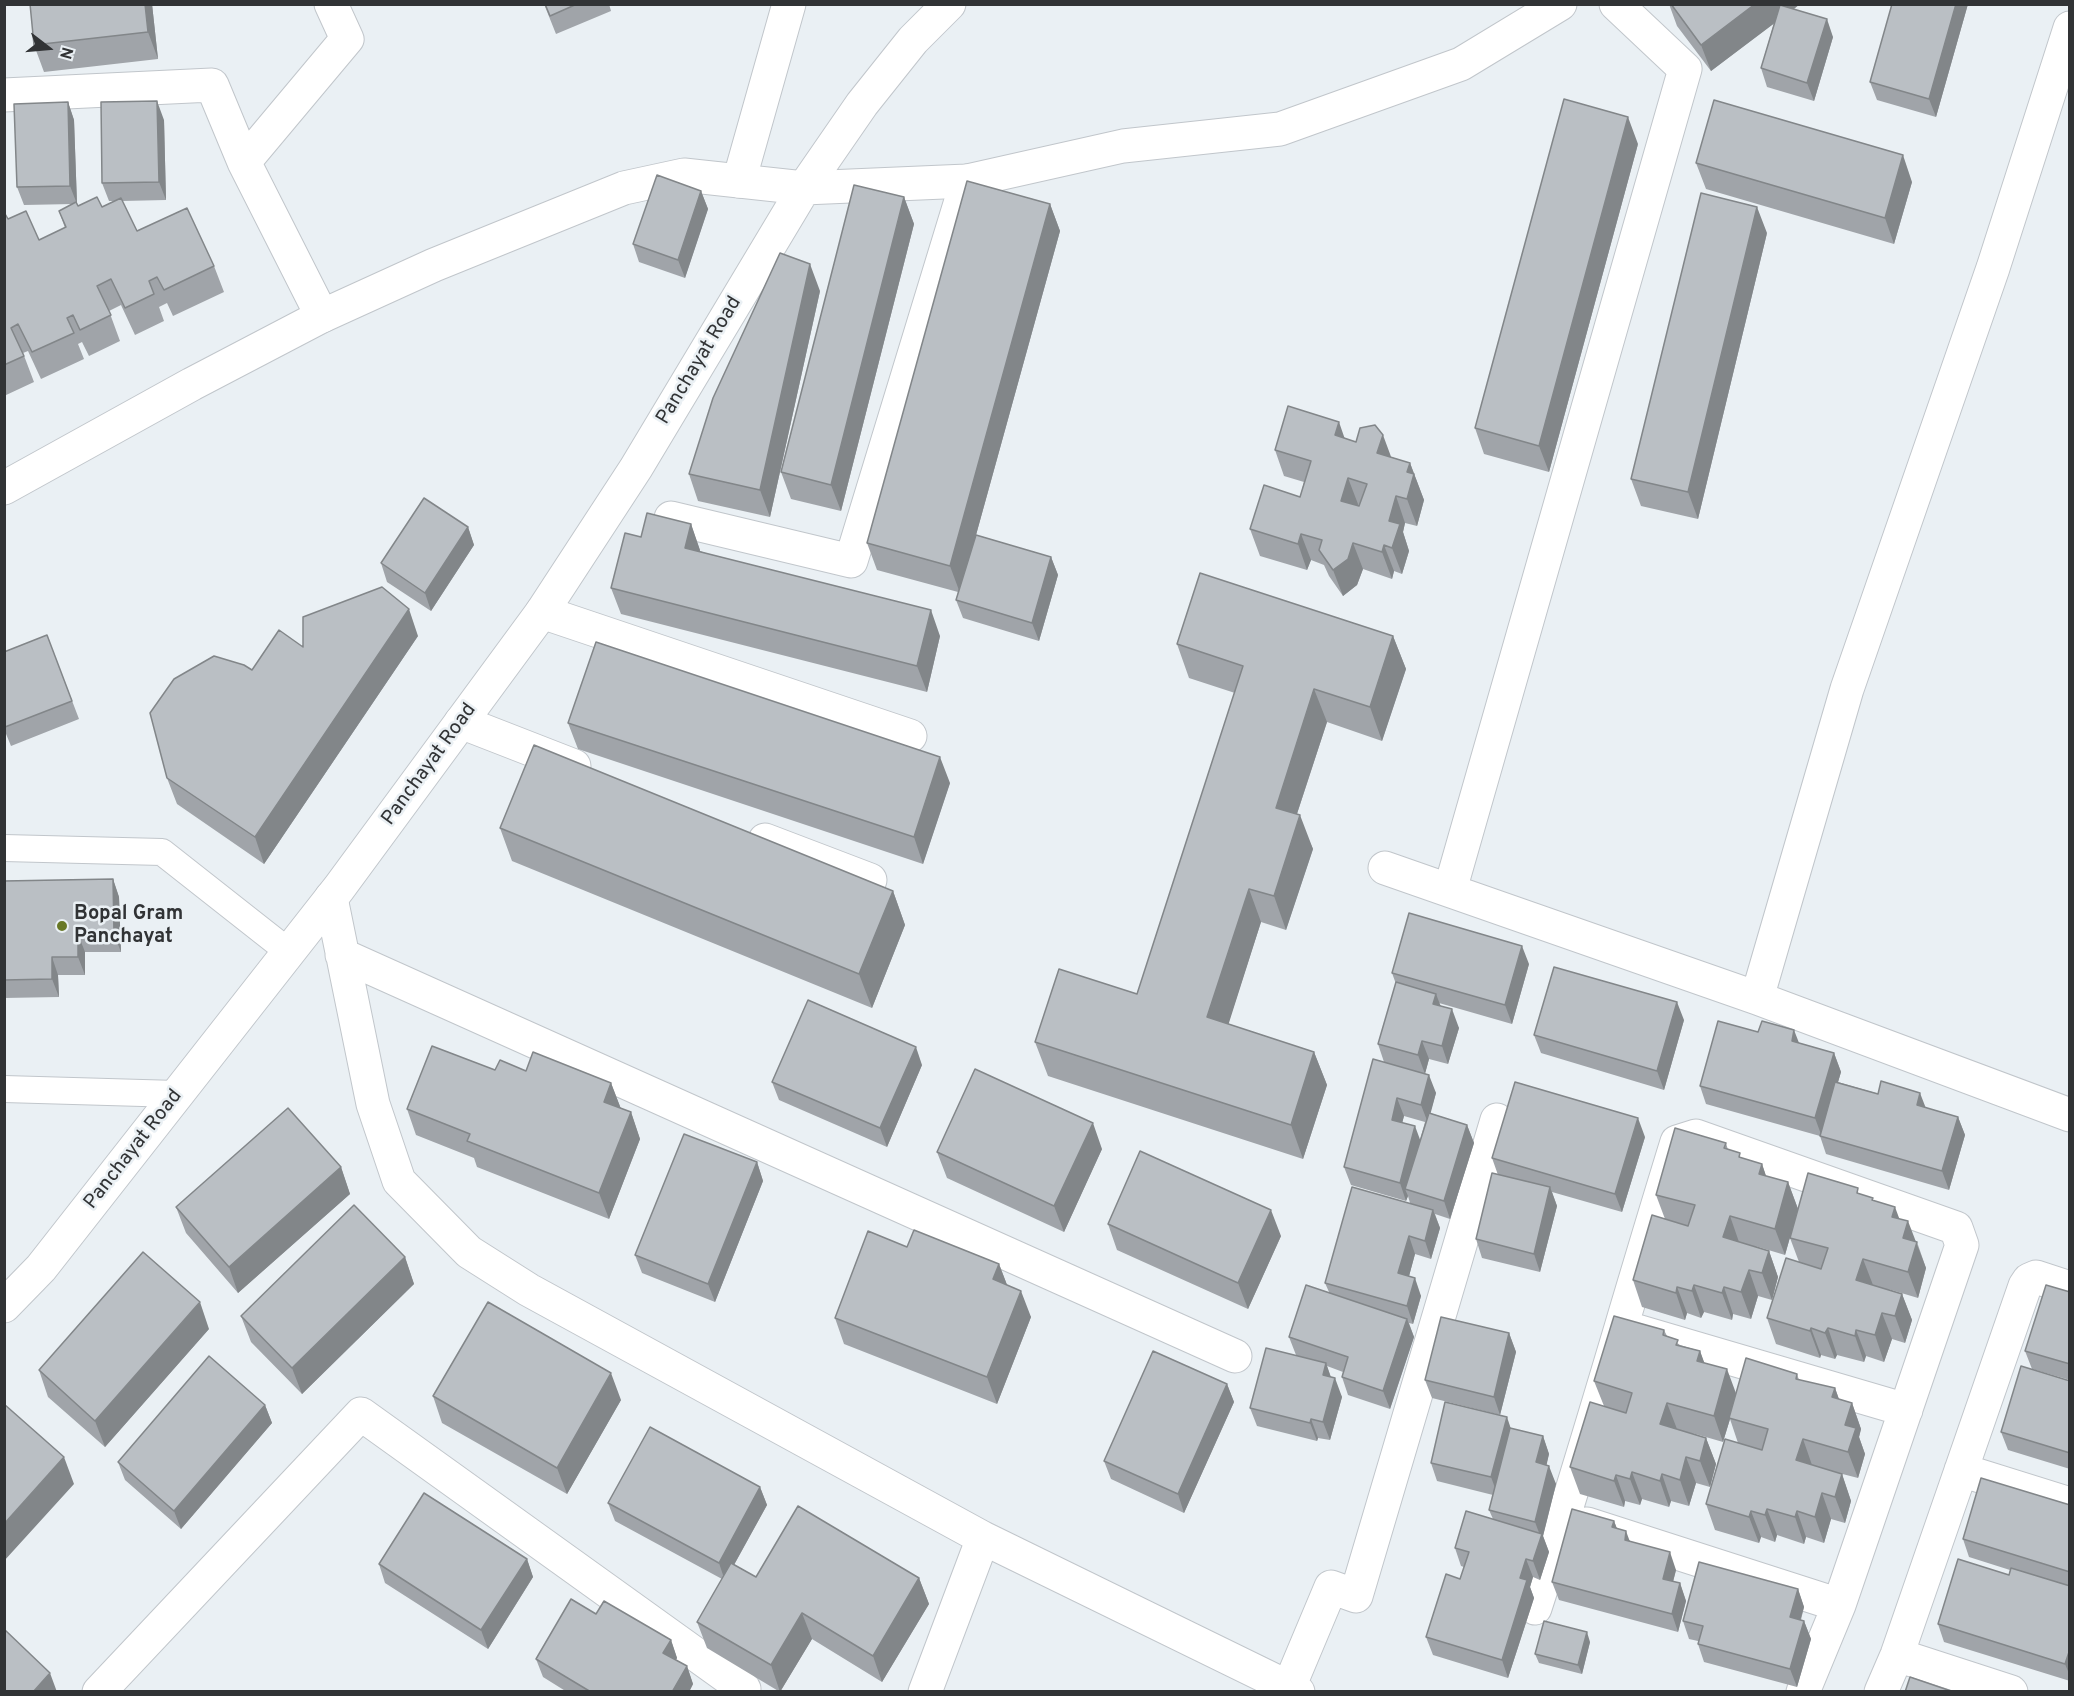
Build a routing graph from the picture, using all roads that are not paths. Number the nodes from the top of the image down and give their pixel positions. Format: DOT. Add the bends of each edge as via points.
graph roads {
  1 [pos="331,4"];
  2 [pos="789,4"];
  3 [pos="950,4"];
  4 [pos="1560,4"];
  5 [pos="1616,4"];
  6 [pos="2070,28"];
  7 [pos="4,95"];
  8 [pos="244,162"];
  9 [pos="739,181"];
  10 [pos="968,181"];
  11 [pos="804,188"];
  12 [pos="322,316"];
  13 [pos="4,488"];
  14 [pos="671,518"];
  15 [pos="542,612"];
  16 [pos="461,722"];
  17 [pos="910,736"];
  18 [pos="605,778"];
  19 [pos="737,829"];
  20 [pos="4,848"];
  21 [pos="1385,868"];
  22 [pos="870,880"];
  23 [pos="1450,890"];
  24 [pos="331,898"];
  25 [pos="289,952"];
  26 [pos="342,955"];
  27 [pos="1757,998"];
  28 [pos="4,1089"];
  29 [pos="177,1094"];
  30 [pos="2070,1115"];
  31 [pos="1497,1120"];
  32 [pos="2070,1288"];
  33 [pos="4,1306"];
  34 [pos="1620,1327"];
  35 [pos="1235,1356"];
  36 [pos="1906,1410"];
  37 [pos="1961,1470"];
  38 [pos="2070,1504"];
  39 [pos="1565,1517"];
  40 [pos="983,1538"];
  41 [pos="1839,1605"];
  42 [pos="1535,1608"];
  43 [pos="1897,1655"];
  44 [pos="1294,1689"];
  45 [pos="99,1692"];
  46 [pos="743,1692"];
  47 [pos="925,1692"];
  48 [pos="1803,1692"];
  49 [pos="1881,1692"];
  50 [pos="2011,1692"];
  1 -- 8 [label="street" via="346,39"];
  2 -- 9 [label="street"];
  3 -- 11 [label="street, Panchayat Road" via="913,40 869,95"];
  4 -- 10 [label="street" via="1461,64 1280,129 1123,146"];
  5 -- 23 [label="street" via="1685,69"];
  6 -- 27 [label="street" via="1993,268 1847,689"];
  7 -- 8 [label="street" via="212,85"];
  8 -- 12 [label="street"];
  9 -- 11 [label="street"];
  9 -- 12 [label="street" via="684,175 624,188 434,265"];
  10 -- 11 [label="street"];
  10 -- 14 [label="street" via="851,561"];
  11 -- 15 [label="street, Panchayat Road" via="636,468"];
  12 -- 13 [label="street"];
  15 -- 16 [label="street, Panchayat Road"];
  15 -- 17 [label="street"];
  16 -- 18 [label="street"];
  16 -- 24 [label="street, Panchayat Road"];
  19 -- 22 [label="street"];
  20 -- 25 [label="lane" via="162,852"];
  21 -- 23 [label="street"];
  23 -- 27 [label="street"];
  24 -- 25 [label="street, Panchayat Road"];
  24 -- 26 [label="street"];
  25 -- 29 [label="street, Panchayat Road"];
  26 -- 35 [label="street"];
  26 -- 40 [label="street" via="373,1104 399,1181 469,1252 529,1290"];
  27 -- 30 [label="street"];
  28 -- 29 [label="lane"];
  29 -- 33 [label="street, Panchayat Road" via="41,1268"];
  31 -- 44 [label="street" via="1356,1596 1331,1587"];
  32 -- 37 [label="street" via="2036,1277 2025,1286"];
  34 -- 36 [label="street"];
  34 -- 36 [label="street" via="1677,1142 1696,1136 1956,1228 1962,1245"];
  34 -- 39 [label="street"];
  36 -- 41 [label="street"];
  37 -- 38 [label="street"];
  37 -- 43 [label="street"];
  39 -- 41 [label="street"];
  39 -- 42 [label="street"];
  40 -- 44 [label="street"];
  40 -- 47 [label="street"];
  41 -- 48 [label="street"];
  43 -- 49 [label="street"];
  43 -- 50 [label="street"];
  45 -- 46 [label="street" via="361,1414 744,1689"];
}
